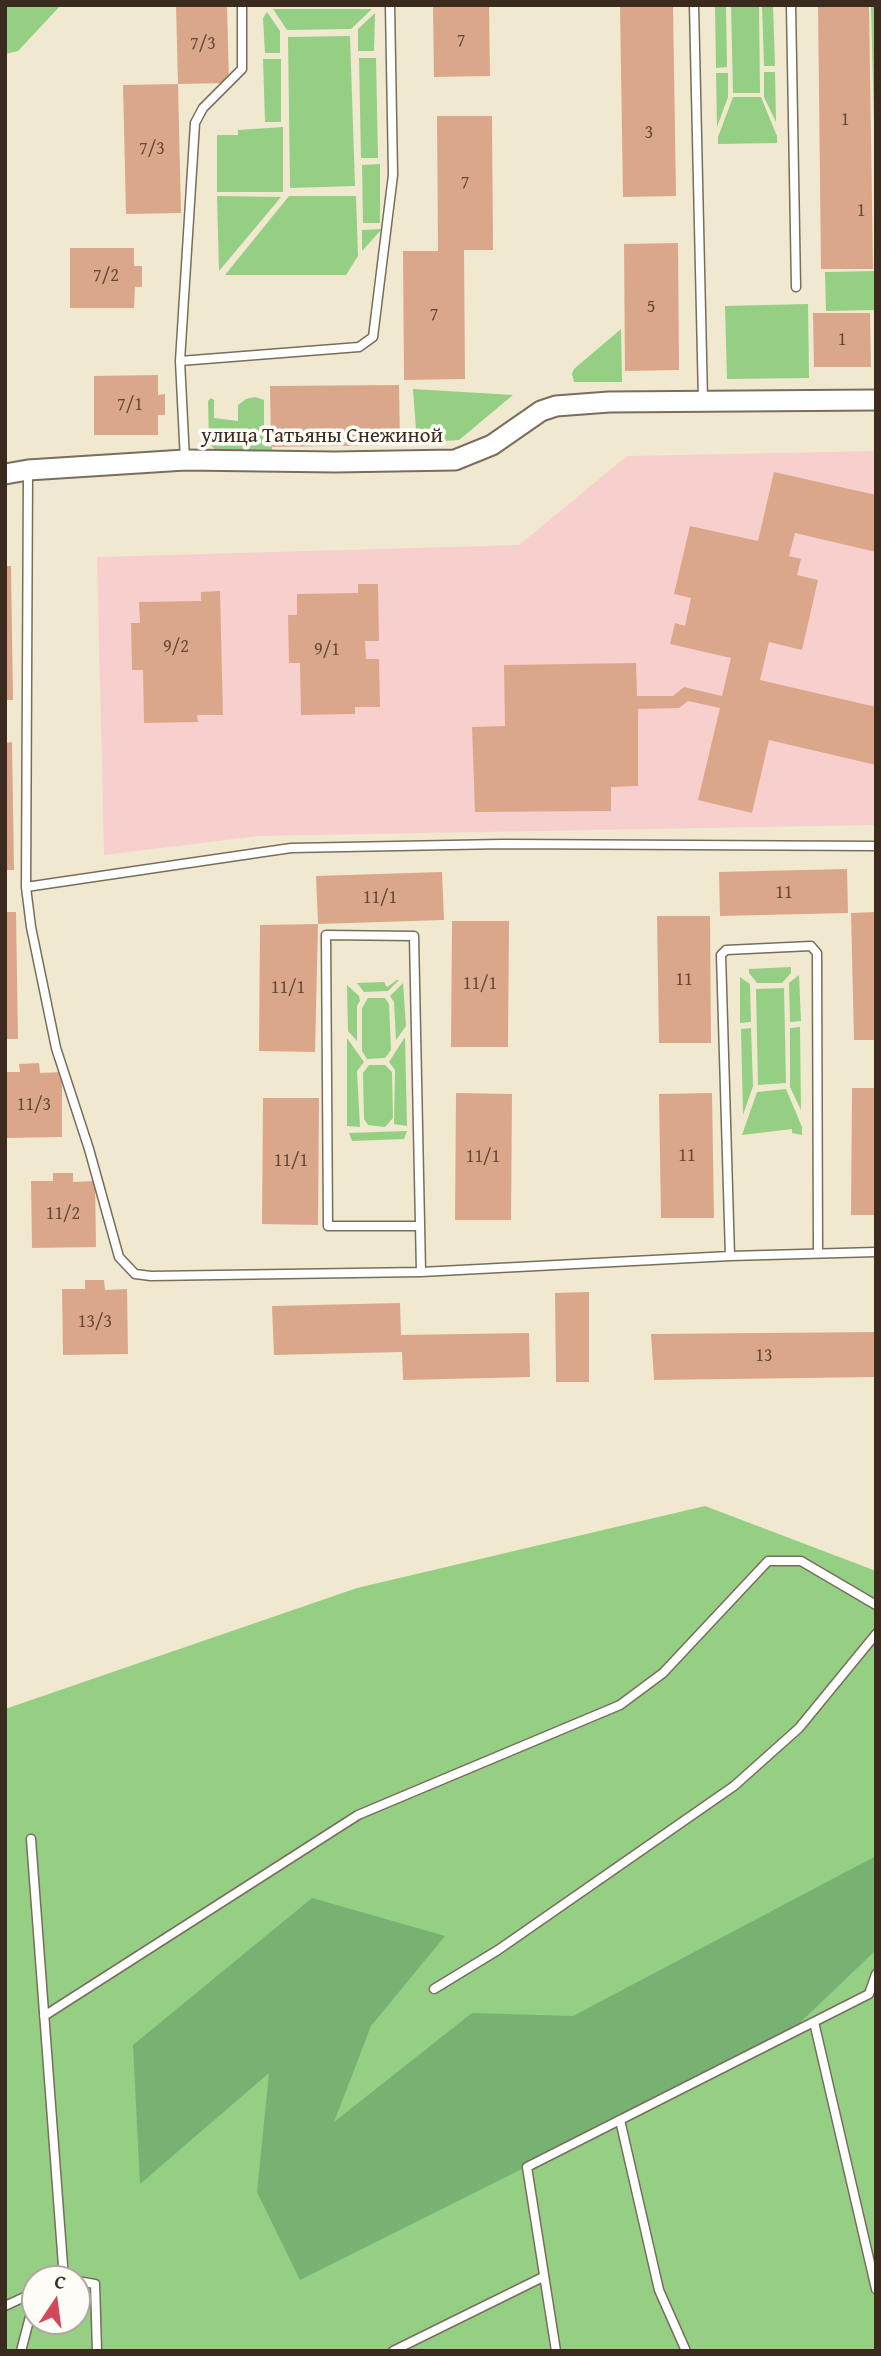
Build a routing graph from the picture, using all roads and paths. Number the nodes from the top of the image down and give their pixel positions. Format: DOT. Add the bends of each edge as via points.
graph roads {
  1 [pos="242,5"];
  2 [pos="390,5"];
  3 [pos="694,5"];
  4 [pos="791,5"];
  5 [pos="796,287"];
  6 [pos="180,361"];
  7 [pos="876,400"];
  8 [pos="703,401"];
  9 [pos="185,460"];
  10 [pos="28,470"];
  11 [pos="5,474"];
  12 [pos="876,846"];
  13 [pos="26,887"];
  14 [pos="420,1226"];
  15 [pos="818,1252"];
  16 [pos="876,1252"];
  17 [pos="730,1256"];
  18 [pos="421,1272"];
  19 [pos="876,1605"];
  20 [pos="876,1633"];
  21 [pos="31,1839"];
  22 [pos="876,1974"];
  23 [pos="434,1989"];
  24 [pos="44,2016"];
  25 [pos="814,2022"];
  26 [pos="620,2120"];
  27 [pos="64,2265"];
  28 [pos="543,2277"];
  29 [pos="91,2283"];
  30 [pos="876,2289"];
  31 [pos="21,2299"];
  32 [pos="5,2306"];
  33 [pos="97,2351"];
  34 [pos="393,2351"];
  35 [pos="556,2351"];
  36 [pos="686,2351"];
  1 -- 6 [label="lane" via="242,69 203,108 195,123"];
  2 -- 6 [label="lane" via="393,175 373,337 359,347"];
  3 -- 8 [label="lane"];
  4 -- 5 [label="lane"];
  6 -- 9 [label="lane"];
  7 -- 8 [label="street, улица Татьяны Снежиной"];
  8 -- 9 [label="street, улица Татьяны Снежиной" via="556,406 541,411 492,445 455,460"];
  9 -- 10 [label="street, улица Татьяны Снежиной"];
  10 -- 11 [label="street, улица Татьяны Снежиной"];
  10 -- 13 [label="lane"];
  12 -- 13 [label="lane" via="291,848"];
  13 -- 18 [label="lane" via="56,1048 119,1257 135,1274"];
  14 -- 14 [label="lane" via="328,1226 326,935 414,936"];
  14 -- 18 [label="lane"];
  15 -- 16 [label="lane"];
  15 -- 17 [label="lane"];
  15 -- 17 [label="lane" via="817,953 811,946 726,950 720,958"];
  17 -- 18 [label="lane"];
  19 -- 24 [label="lane" via="801,1561 768,1561 663,1673 620,1705 358,1815"];
  20 -- 23 [label="lane" via="799,1728 734,1786 498,1950"];
  21 -- 24 [label="lane"];
  22 -- 25 [label="lane" via="869,1994"];
  24 -- 27 [label="lane"];
  25 -- 26 [label="lane"];
  25 -- 30 [label="lane"];
  26 -- 28 [label="lane" via="527,2167"];
  26 -- 36 [label="lane" via="659,2290"];
  28 -- 34 [label="lane"];
  28 -- 35 [label="lane"];
  29 -- 33 [label="lane" via="95,2284"];
  31 -- 32 [label="lane"];
}
